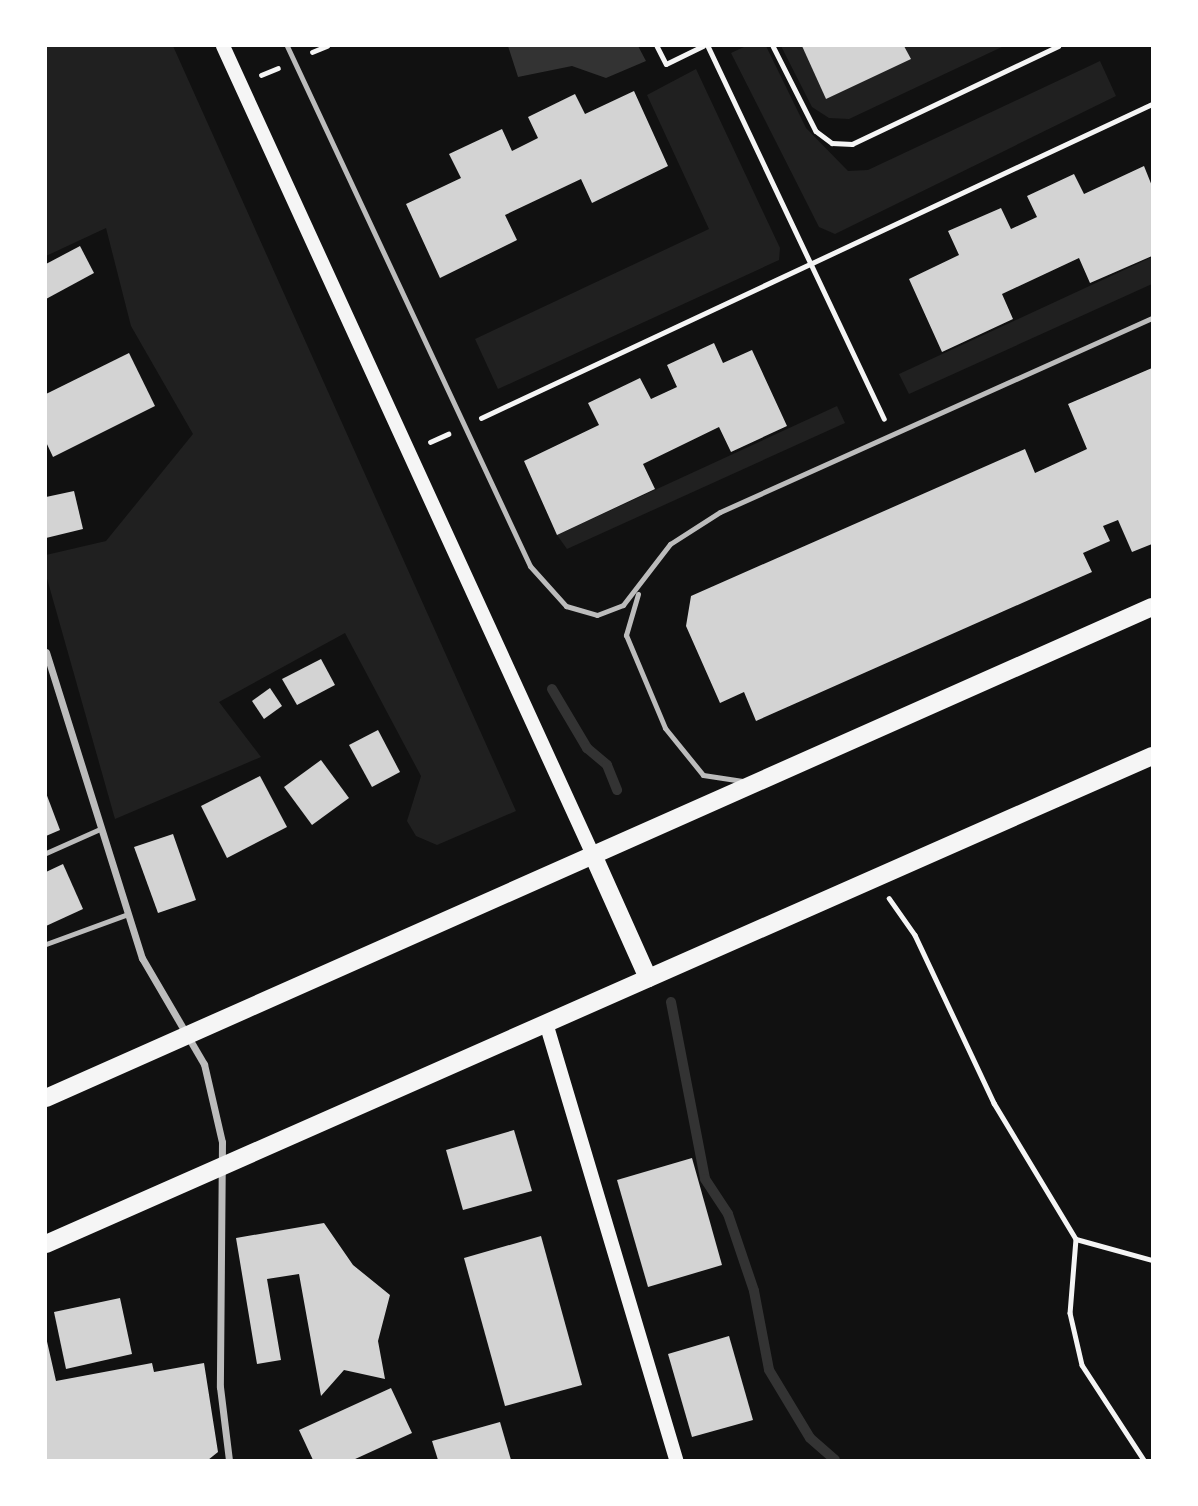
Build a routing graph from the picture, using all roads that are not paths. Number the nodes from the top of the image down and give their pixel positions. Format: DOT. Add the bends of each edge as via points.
graph roads {
  1 [pos="223,46"];
  2 [pos="287,46"];
  3 [pos="1153,318"];
  4 [pos="639,592"];
  5 [pos="1153,607"];
  6 [pos="46,652"];
  7 [pos="49,674"];
  8 [pos="1153,756"];
  9 [pos="780,772"];
  10 [pos="100,829"];
  11 [pos="46,853"];
  12 [pos="593,855"];
  13 [pos="128,914"];
  14 [pos="46,944"];
  15 [pos="648,978"];
  16 [pos="547,1023"];
  17 [pos="187,1035"];
  18 [pos="46,1098"];
  19 [pos="220,1167"];
  20 [pos="46,1244"];
  21 [pos="229,1461"];
  22 [pos="676,1461"];
  1 -- 12 [label="main road"];
  2 -- 4 [label="lane" via="530,566 566,606 597,615"];
  3 -- 4 [label="lane" via="688,530 659,558"];
  4 -- 9 [label="lane" via="626,635 684,758 703,775 726,782"];
  5 -- 9 [label="main road"];
  6 -- 7 [label="street"];
  7 -- 10 [label="street"];
  8 -- 15 [label="main road"];
  9 -- 12 [label="main road"];
  10 -- 11 [label="lane"];
  10 -- 13 [label="street"];
  12 -- 15 [label="main road"];
  12 -- 17 [label="main road"];
  13 -- 14 [label="lane"];
  13 -- 17 [label="street" via="142,958"];
  15 -- 16 [label="main road"];
  16 -- 19 [label="main road"];
  16 -- 22 [label="main road"];
  17 -- 18 [label="main road"];
  17 -- 19 [label="street" via="204,1064 222,1142"];
  19 -- 20 [label="main road"];
  19 -- 21 [label="street" via="220,1387"];
}
